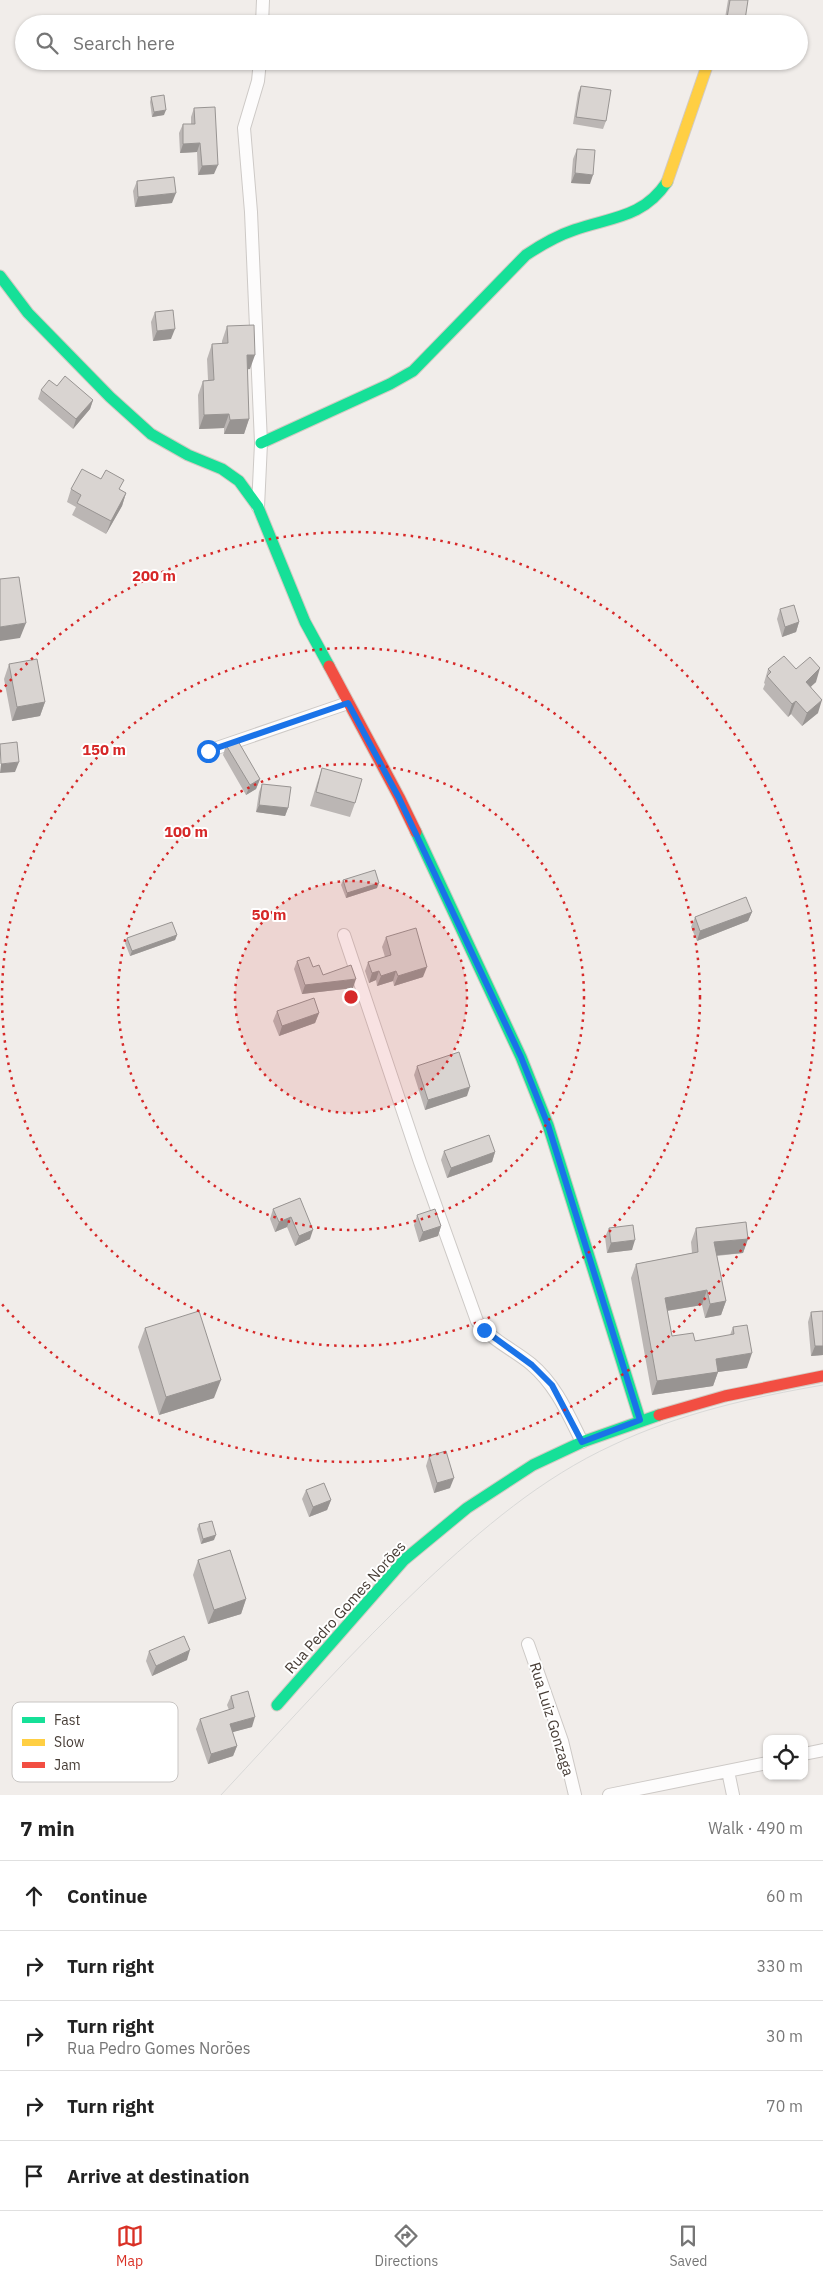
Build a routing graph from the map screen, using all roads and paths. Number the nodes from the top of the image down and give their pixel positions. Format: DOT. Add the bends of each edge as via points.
graph roads {
  1 [pos="263,0"];
  2 [pos="262,15"];
  3 [pos="259,70"];
  4 [pos="706,70"];
  5 [pos="0,276"];
  6 [pos="261,442"];
  7 [pos="258,507"];
  8 [pos="348,703"];
  9 [pos="208,751"];
  10 [pos="344,936"];
  11 [pos="823,1376"];
  12 [pos="640,1420"];
  13 [pos="582,1442"];
  14 [pos="528,1644"];
  15 [pos="277,1704"];
  16 [pos="823,1750"];
  17 [pos="808,1753"];
  18 [pos="763,1764"];
  19 [pos="728,1772"];
  20 [pos="575,1795"];
  21 [pos="610,1795"];
  22 [pos="733,1795"];
  1 -- 2 [label="street"];
  3 -- 6 [label="street" via="244,128"];
  4 -- 6 [label="street" via="670,177 644,207 547,242 526,255 413,371"];
  5 -- 7 [label="street" via="28,313 151,434 188,455 222,468 239,481"];
  6 -- 7 [label="street"];
  7 -- 8 [label="street" via="305,622"];
  8 -- 9 [label="street"];
  8 -- 12 [label="street" via="399,798 521,1057 548,1125"];
  10 -- 13 [label="street" via="477,1321 552,1385"];
  11 -- 12 [label="street, Rua Pedro Gomes Norões" via="725,1396"];
  12 -- 13 [label="street, Rua Pedro Gomes Norões"];
  13 -- 15 [label="street, Rua Pedro Gomes Norões" via="533,1465 467,1508 404,1560"];
  14 -- 20 [label="street, Rua Luiz Gonzaga" via="562,1741"];
  16 -- 17 [label="street"];
  18 -- 19 [label="street"];
  19 -- 21 [label="street"];
  19 -- 22 [label="street"];
}
